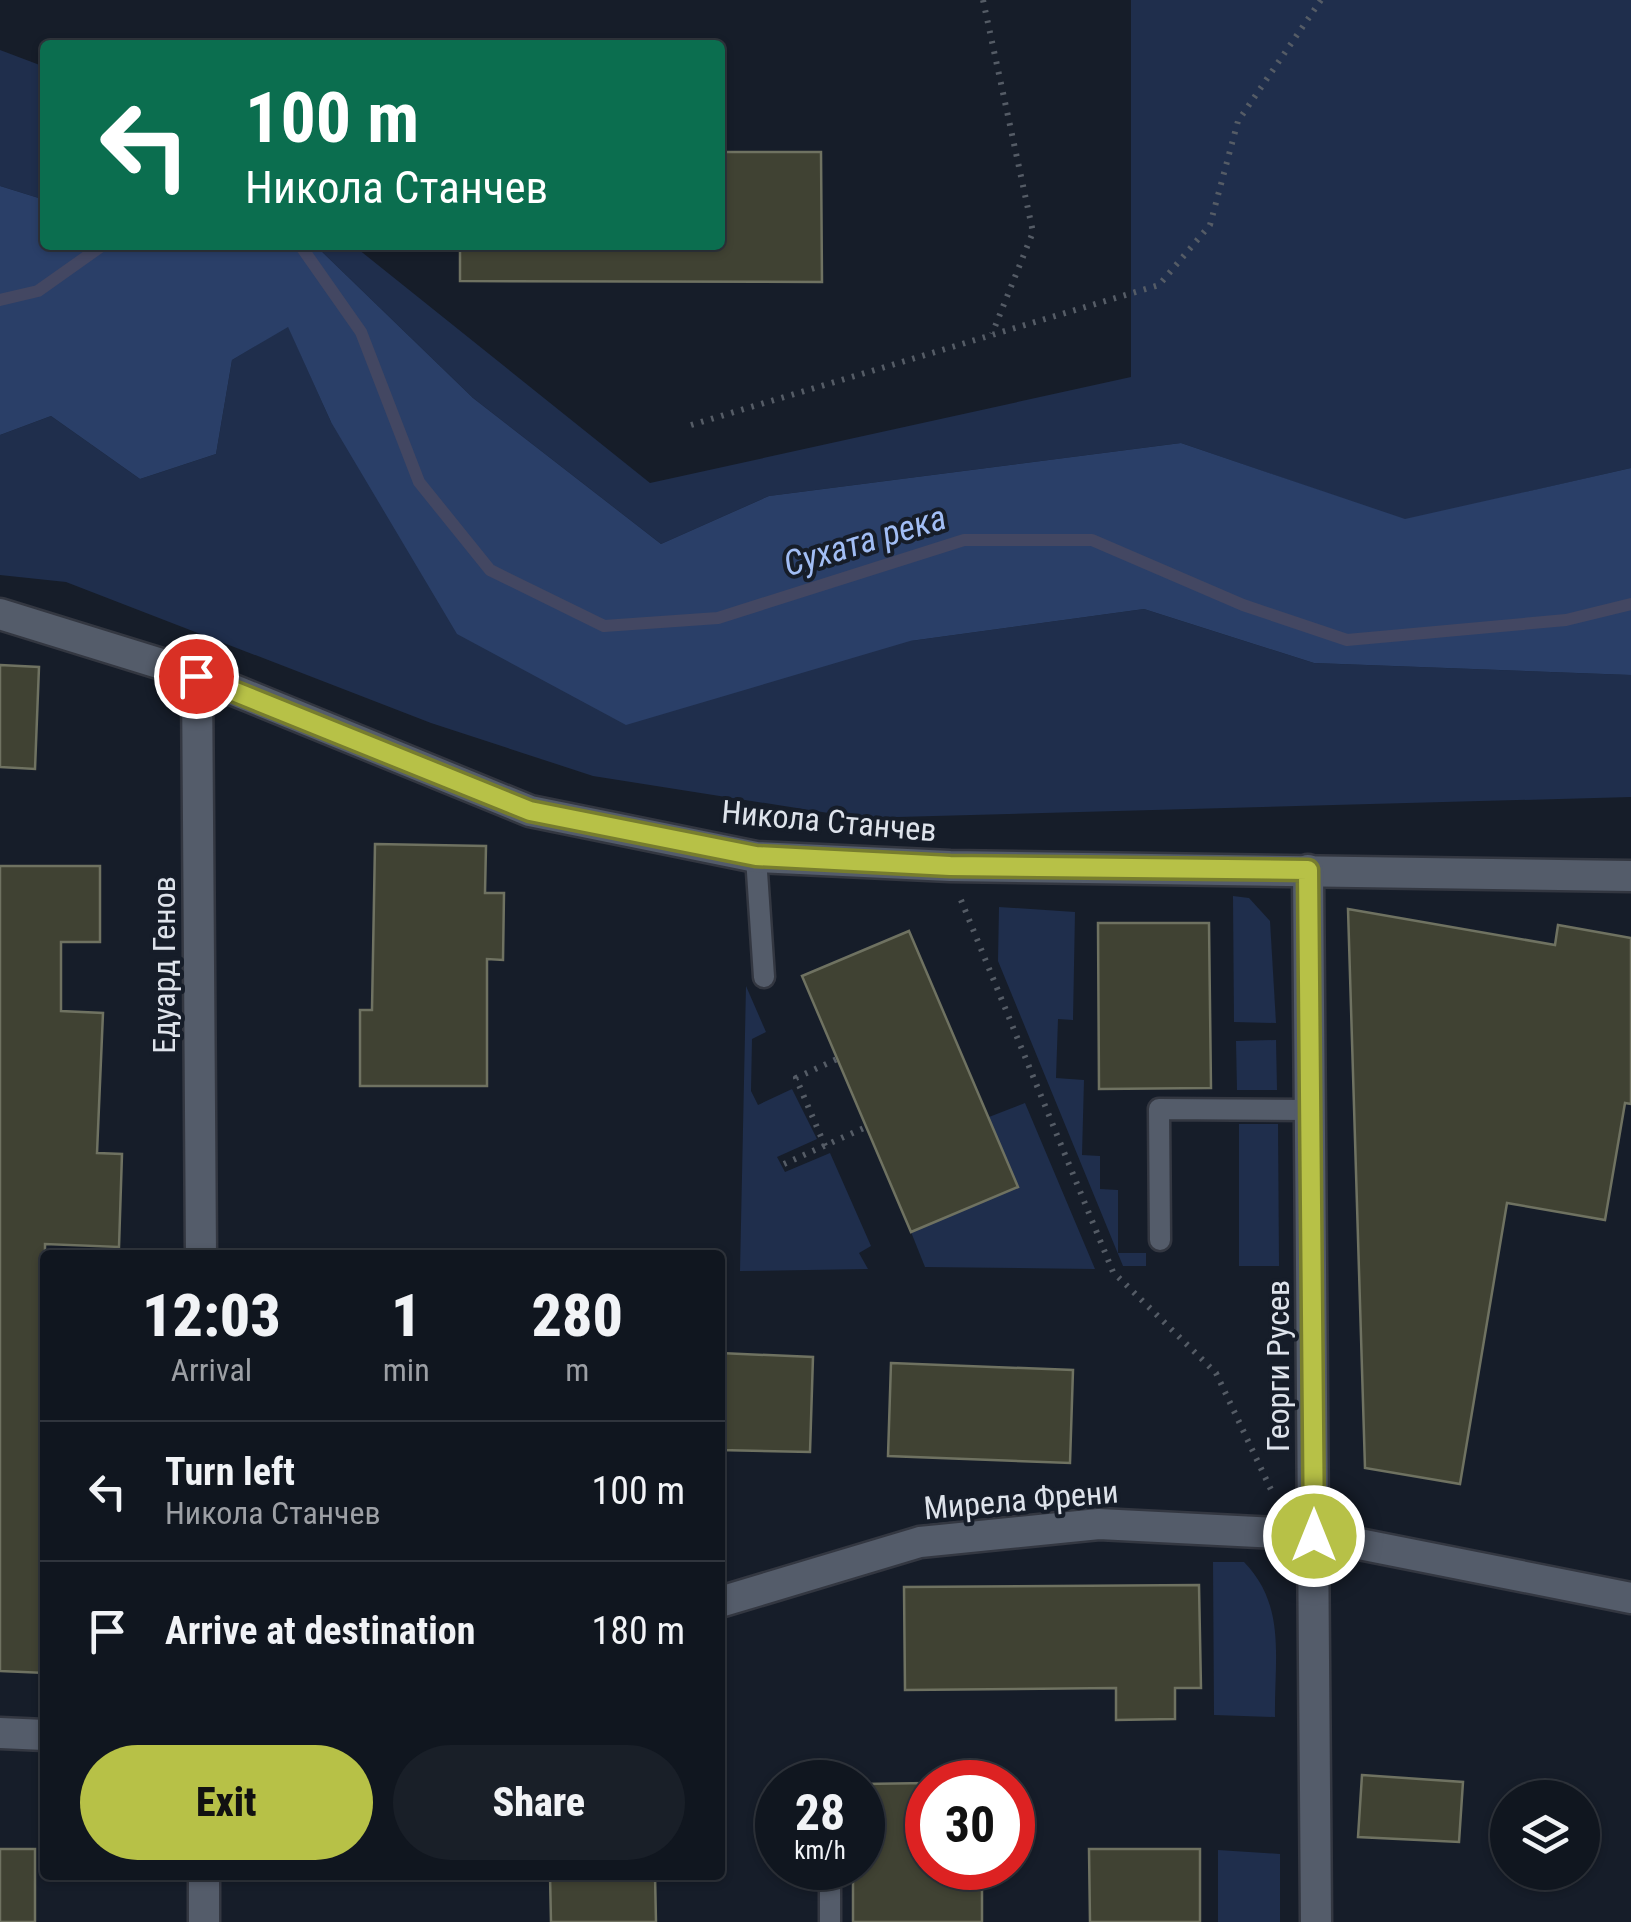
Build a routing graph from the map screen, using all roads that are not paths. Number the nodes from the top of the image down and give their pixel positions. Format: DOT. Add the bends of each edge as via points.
graph roads {
  1 [pos="0,614"];
  2 [pos="196,676"];
  3 [pos="756,856"];
  4 [pos="1308,870"];
  5 [pos="1631,876"];
  6 [pos="764,977"];
  7 [pos="1311,1110"];
  8 [pos="1160,1240"];
  9 [pos="200,1250"];
  10 [pos="1314,1536"];
  11 [pos="1631,1598"];
  12 [pos="725,1601"];
  13 [pos="0,1732"];
  14 [pos="40,1736"];
  15 [pos="204,1880"];
  16 [pos="830,1890"];
  17 [pos="204,1922"];
  18 [pos="830,1922"];
  19 [pos="1316,1922"];
  1 -- 2 [label="street, Никола Станчев"];
  2 -- 3 [label="street, Никола Станчев" via="530,811"];
  2 -- 9 [label="street, Едуард Генов"];
  3 -- 4 [label="street, Никола Станчев" via="950,866"];
  3 -- 6 [label="lane"];
  4 -- 5 [label="street, Никола Станчев"];
  4 -- 7 [label="street, Георги Русев"];
  7 -- 8 [label="lane" via="1159,1109"];
  7 -- 10 [label="street, Георги Русев"];
  10 -- 11 [label="street, Мирела Френи"];
  10 -- 12 [label="street, Мирела Френи" via="1099,1524 938,1540"];
  10 -- 19 [label="street, Георги Русев"];
  13 -- 14 [label="street"];
  15 -- 17 [label="street"];
  16 -- 18 [label="lane"];
}
